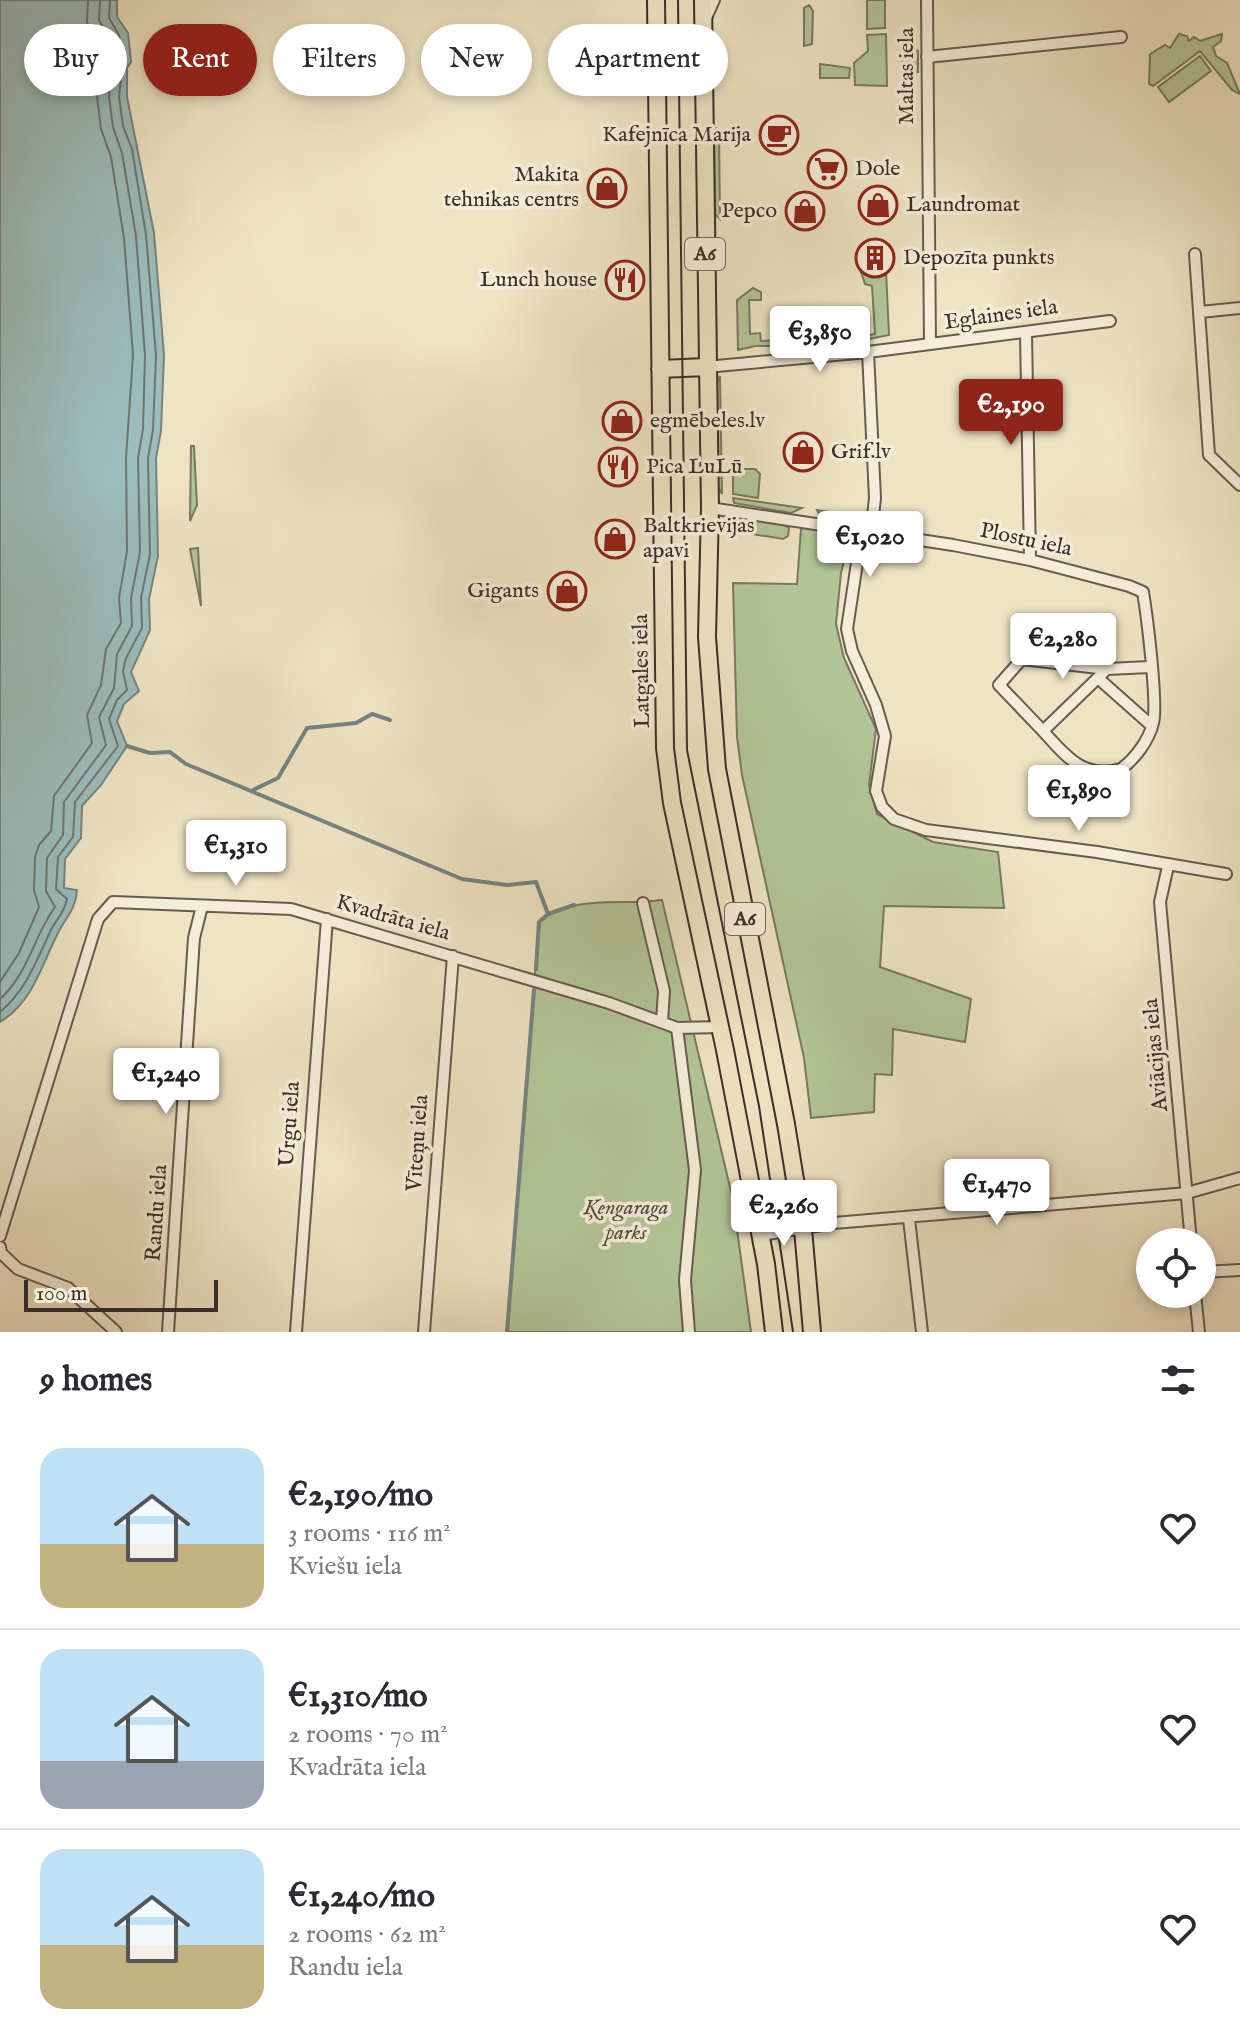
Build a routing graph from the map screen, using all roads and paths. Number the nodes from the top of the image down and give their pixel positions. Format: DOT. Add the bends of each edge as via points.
graph roads {
  1 [pos="656,0"];
  2 [pos="703,0"];
  3 [pos="714,0"];
  4 [pos="927,0"];
  5 [pos="703,24"];
  6 [pos="705,24"];
  7 [pos="1121,37"];
  8 [pos="927,57"];
  9 [pos="704,96"];
  10 [pos="1195,254"];
  11 [pos="1240,308"];
  12 [pos="1200,312"];
  13 [pos="1110,321"];
  14 [pos="1026,333"];
  15 [pos="930,344"];
  16 [pos="868,352"];
  17 [pos="706,367"];
  18 [pos="660,369"];
  19 [pos="1240,485"];
  20 [pos="710,508"];
  21 [pos="866,532"];
  22 [pos="1030,560"];
  23 [pos="1150,667"];
  24 [pos="1107,669"];
  25 [pos="1099,679"];
  26 [pos="1152,726"];
  27 [pos="1043,731"];
  28 [pos="1168,866"];
  29 [pos="1226,874"];
  30 [pos="643,903"];
  31 [pos="202,906"];
  32 [pos="327,919"];
  33 [pos="453,956"];
  34 [pos="662,1021"];
  35 [pos="720,1027"];
  36 [pos="677,1028"];
  37 [pos="1240,1178"];
  38 [pos="1187,1193"];
  39 [pos="909,1219"];
  40 [pos="1190,1228"];
  41 [pos="803,1229"];
  42 [pos="761,1235"];
  43 [pos="0,1236"];
  44 [pos="0,1247"];
  45 [pos="1240,1270"];
  46 [pos="1216,1271"];
  47 [pos="1196,1308"];
  48 [pos="116,1332"];
  49 [pos="168,1332"];
  50 [pos="296,1332"];
  51 [pos="424,1332"];
  52 [pos="689,1332"];
  53 [pos="774,1332"];
  54 [pos="812,1332"];
  55 [pos="922,1332"];
  56 [pos="1199,1332"];
  1 -- 18 [label="highway, Latgales iela / A6"];
  2 -- 5 [label="highway, A6"];
  3 -- 6 [label="street"];
  4 -- 8 [label="street, Maltas iela"];
  7 -- 8 [label="street"];
  8 -- 15 [label="street, Maltas iela"];
  9 -- 17 [label="highway, A6"];
  10 -- 12 [label="street"];
  11 -- 12 [label="street"];
  12 -- 19 [label="street" via="1209,455"];
  13 -- 14 [label="street, Eglaines iela"];
  14 -- 15 [label="street, Eglaines iela"];
  14 -- 22 [label="street"];
  15 -- 16 [label="street, Eglaines iela"];
  16 -- 17 [label="street, Eglaines iela"];
  16 -- 21 [label="street" via="875,498"];
  17 -- 18 [label="highway"];
  17 -- 20 [label="highway, A6"];
  18 -- 35 [label="highway, Latgales iela / A6" via="665,748"];
  20 -- 21 [label="street, Plostu iela"];
  20 -- 41 [label="highway, A6" via="707,637 717,769"];
  21 -- 22 [label="street, Plostu iela"];
  21 -- 28 [label="street" via="852,582 847,629 885,736 876,791 882,807 914,827"];
  22 -- 23 [label="street, Plostu iela" via="1143,592"];
  23 -- 24 [label="street"];
  23 -- 26 [label="street"];
  24 -- 25 [label="street"];
  24 -- 27 [label="street" via="1022,659 999,685"];
  25 -- 26 [label="street"];
  25 -- 27 [label="street"];
  26 -- 27 [label="street" via="1126,765 1114,771 1077,767"];
  28 -- 29 [label="street"];
  28 -- 38 [label="street, Aviācijas iela" via="1160,902"];
  30 -- 34 [label="street" via="664,991"];
  31 -- 32 [label="street, Kvadrāta iela" via="271,905"];
  31 -- 43 [label="street, Kvadrāta iela" via="121,899 98,919"];
  31 -- 49 [label="street, Randu iela" via="194,938"];
  32 -- 33 [label="street, Kvadrāta iela"];
  32 -- 50 [label="street, Urgu iela"];
  33 -- 34 [label="street, Kvadrāta iela"];
  33 -- 51 [label="street, Vīteņu iela"];
  34 -- 36 [label="street, Kvadrāta iela"];
  35 -- 36 [label="street, Kvadrāta iela"];
  35 -- 42 [label="highway, Latgales iela / A6"];
  36 -- 52 [label="street" via="695,1170 685,1280"];
  37 -- 38 [label="street"];
  38 -- 39 [label="street"];
  38 -- 40 [label="street, Aviācijas iela"];
  39 -- 41 [label="street"];
  39 -- 55 [label="street"];
  41 -- 42 [label="street"];
  41 -- 54 [label="highway, A6"];
  42 -- 53 [label="highway, Latgales iela / A6"];
  44 -- 48 [label="street" via="18,1269 68,1288"];
  45 -- 46 [label="street"];
  47 -- 56 [label="street"];
}
